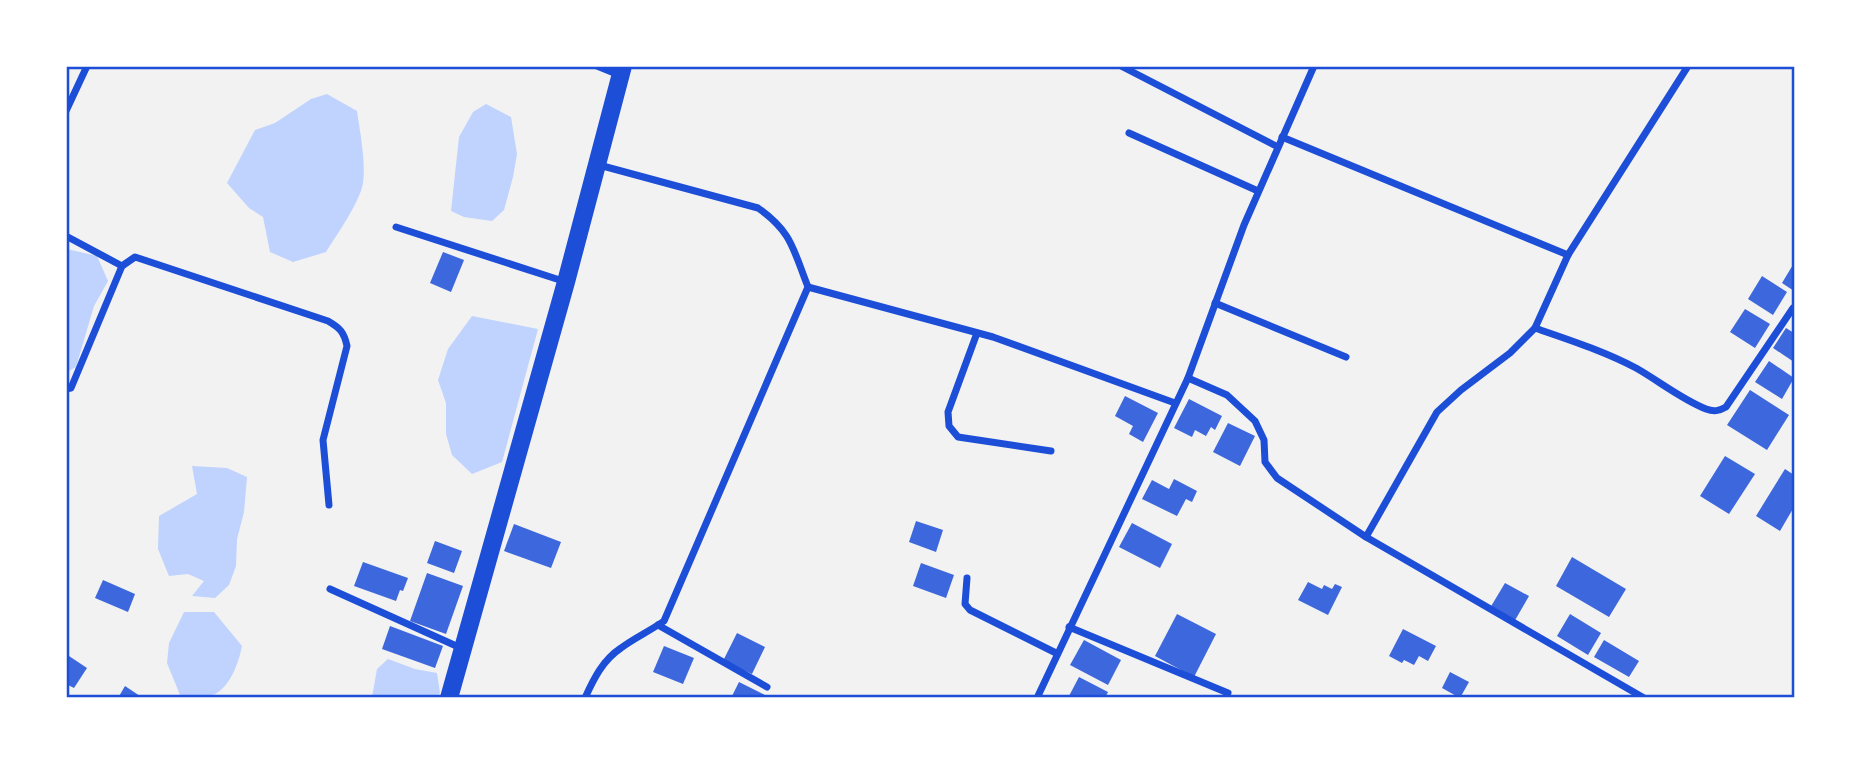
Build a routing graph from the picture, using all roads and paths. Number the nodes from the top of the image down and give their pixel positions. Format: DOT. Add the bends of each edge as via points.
graph roads {
  1 [pos="87,66"];
  2 [pos="597,66"];
  3 [pos="1121,66"];
  4 [pos="1314,66"];
  5 [pos="1688,66"];
  6 [pos="622,71"];
  7 [pos="66,111"];
  8 [pos="1129,133"];
  9 [pos="1282,137"];
  10 [pos="1278,147"];
  11 [pos="596,164"];
  12 [pos="1258,191"];
  13 [pos="396,228"];
  14 [pos="66,236"];
  15 [pos="1567,255"];
  16 [pos="122,266"];
  17 [pos="566,282"];
  18 [pos="807,287"];
  19 [pos="1215,303"];
  20 [pos="1793,308"];
  21 [pos="1535,328"];
  22 [pos="977,332"];
  23 [pos="1346,357"];
  24 [pos="1188,378"];
  25 [pos="66,389"];
  26 [pos="1175,403"];
  27 [pos="1051,451"];
  28 [pos="329,505"];
  29 [pos="1366,537"];
  30 [pos="967,578"];
  31 [pos="330,589"];
  32 [pos="658,625"];
  33 [pos="1069,627"];
  34 [pos="463,649"];
  35 [pos="1056,653"];
  36 [pos="767,687"];
  37 [pos="1228,693"];
  38 [pos="449,698"];
  39 [pos="585,698"];
  40 [pos="1037,698"];
  41 [pos="1644,698"];
  1 -- 7 [label="street"];
  2 -- 6 [label="street"];
  3 -- 10 [label="street"];
  4 -- 9 [label="street"];
  5 -- 15 [label="street"];
  6 -- 11 [label="main road"];
  8 -- 12 [label="street"];
  9 -- 10 [label="street"];
  9 -- 15 [label="street"];
  10 -- 12 [label="street"];
  11 -- 17 [label="main road"];
  11 -- 18 [label="street" via="758,208 778,222 790,240"];
  12 -- 19 [label="street"];
  13 -- 17 [label="street"];
  14 -- 16 [label="street"];
  15 -- 21 [label="street"];
  16 -- 25 [label="street" via="71,388"];
  16 -- 28 [label="street" via="135,257 340,328 347,345 324,440"];
  17 -- 34 [label="main road"];
  18 -- 22 [label="street"];
  18 -- 32 [label="street" via="674,601"];
  19 -- 23 [label="street"];
  19 -- 24 [label="street"];
  20 -- 21 [label="street" via="1719,411 1690,401 1605,354"];
  21 -- 29 [label="street" via="1437,412"];
  22 -- 26 [label="street"];
  22 -- 27 [label="street" via="948,412 949,426 958,437"];
  24 -- 26 [label="street"];
  24 -- 29 [label="street" via="1227,395 1255,421 1264,440 1265,462 1276,478"];
  26 -- 33 [label="street"];
  29 -- 41 [label="street"];
  30 -- 35 [label="street" via="965,604 970,610"];
  31 -- 34 [label="street"];
  32 -- 36 [label="street"];
  32 -- 39 [label="street" via="606,661"];
  33 -- 35 [label="street"];
  33 -- 37 [label="street"];
  34 -- 38 [label="main road"];
  35 -- 40 [label="street"];
}
